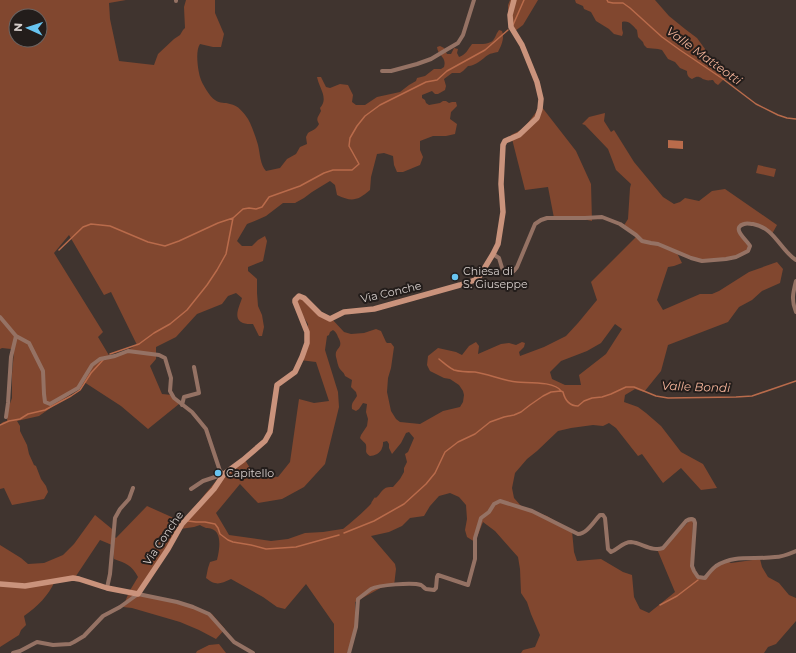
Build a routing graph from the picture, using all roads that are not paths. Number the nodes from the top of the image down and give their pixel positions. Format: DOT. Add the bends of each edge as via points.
graph roads {
  1 [pos="474,0"];
  2 [pos="514,0"];
  3 [pos="382,71"];
  4 [pos="493,254"];
  5 [pos="796,260"];
  6 [pos="796,281"];
  7 [pos="796,312"];
  8 [pos="0,317"];
  9 [pos="16,336"];
  10 [pos="194,367"];
  11 [pos="182,405"];
  12 [pos="6,416"];
  13 [pos="224,474"];
  14 [pos="133,488"];
  15 [pos="192,489"];
  16 [pos="796,551"];
  17 [pos="0,584"];
  18 [pos="107,588"];
  19 [pos="138,594"];
  20 [pos="13,653"];
  21 [pos="253,653"];
  22 [pos="349,653"];
  1 -- 3 [label="street" via="458,43 431,59 391,71"];
  2 -- 4 [label="street, Via Conche" via="510,15 511,27 522,45 541,104 537,118 519,135 505,141 503,145 503,212 498,244"];
  4 -- 5 [label="street" via="499,258 503,271 510,274 518,267 535,224 541,220 602,217 620,224 642,240 702,261 736,257 748,251 749,243 742,238 739,228 745,224 758,225 772,234"];
  4 -- 13 [label="street, Via Conche" via="475,280 374,309 344,312 330,319 299,296 295,302 307,332 307,343 302,357 295,372 277,385 270,432 265,441"];
  6 -- 7 [label="street" via="792,298"];
  8 -- 9 [label="street"];
  9 -- 11 [label="street" via="29,343 43,371 45,402 50,404 78,388 92,365 100,359 128,351 165,358 171,378 170,391"];
  9 -- 12 [label="street" via="11,357"];
  10 -- 11 [label="street" via="199,393 184,397"];
  11 -- 13 [label="street" via="192,412 206,429 220,471"];
  13 -- 15 [label="street" via="203,480"];
  13 -- 19 [label="street, Via Conche" via="182,524"];
  14 -- 18 [label="street" via="129,499 114,518"];
  16 -- 22 [label="street" via="785,556 733,559 714,568 704,578 698,577 692,566 695,523 692,519 686,521 663,548 631,542 611,552 608,549 603,515 600,515 585,532 578,534 532,511 500,501 481,518 475,538 475,559 468,585 438,575 434,590 411,584 390,585 370,590 358,599 356,627"];
  17 -- 18 [label="street" via="25,586 72,578"];
  18 -- 19 [label="street"];
  19 -- 20 [label="street" via="103,616 84,636 70,644 53,645 37,642"];
  19 -- 21 [label="street" via="177,602 209,614 234,642"];
}
